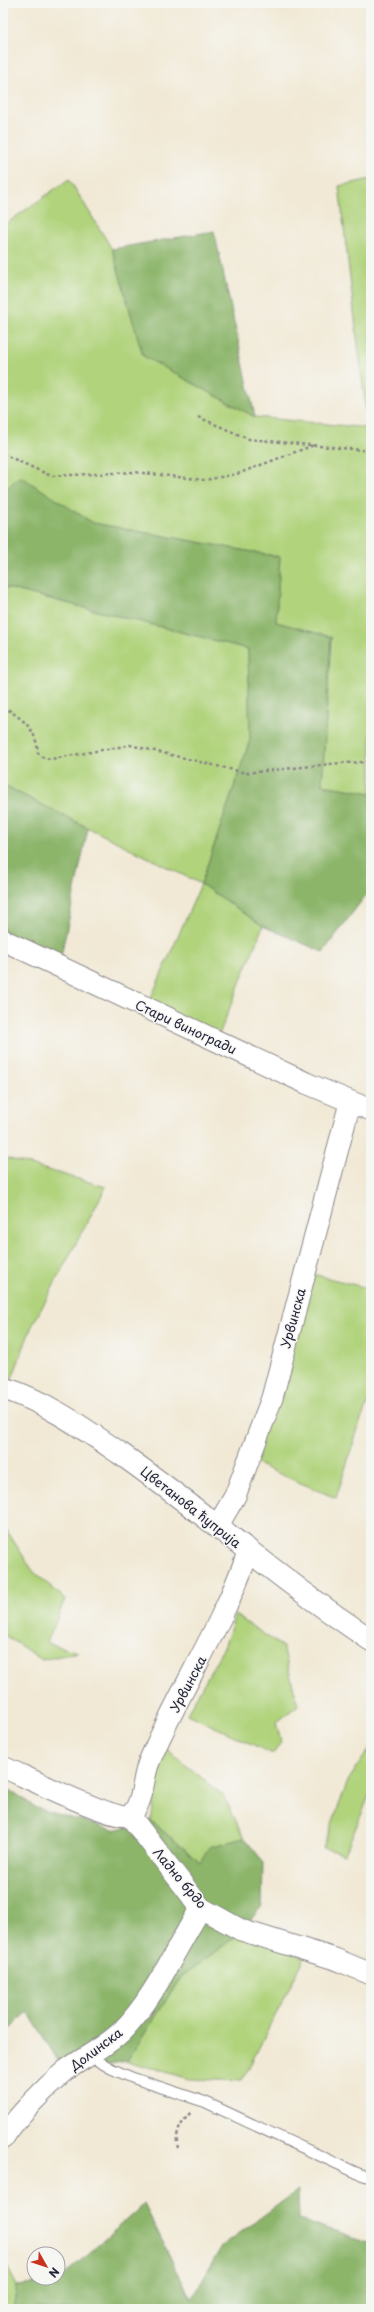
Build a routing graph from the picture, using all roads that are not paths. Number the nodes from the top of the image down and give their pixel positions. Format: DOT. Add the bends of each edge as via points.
graph roads {
  1 [pos="3,940"];
  2 [pos="350,1103"];
  3 [pos="371,1110"];
  4 [pos="3,1388"];
  5 [pos="217,1527"];
  6 [pos="248,1552"];
  7 [pos="371,1640"];
  8 [pos="3,1767"];
  9 [pos="130,1816"];
  10 [pos="201,1908"];
  11 [pos="371,1974"];
  12 [pos="89,2056"];
  13 [pos="3,2138"];
  14 [pos="371,2178"];
  1 -- 2 [label="street, Стари виногради"];
  2 -- 3 [label="street, Стари виногради"];
  2 -- 5 [label="street, Урвинска" via="272,1398 235,1496"];
  4 -- 5 [label="street, Цветанова ћуприја" via="38,1401 84,1429 168,1488"];
  5 -- 6 [label="street, Цветанова ћуприја"];
  6 -- 7 [label="street, Цветанова ћуприја"];
  6 -- 9 [label="street, Урвинска" via="214,1635 164,1727 146,1769 138,1806"];
  8 -- 9 [label="street" via="96,1809 123,1818"];
  9 -- 10 [label="street, Ладно брдо"];
  10 -- 11 [label="street, Ладно брдо" via="241,1930"];
  10 -- 12 [label="street, Долинска" via="131,2022"];
  12 -- 13 [label="street, Долинска" via="60,2077"];
  12 -- 14 [label="lane" via="133,2078 205,2102 357,2174"];
}
